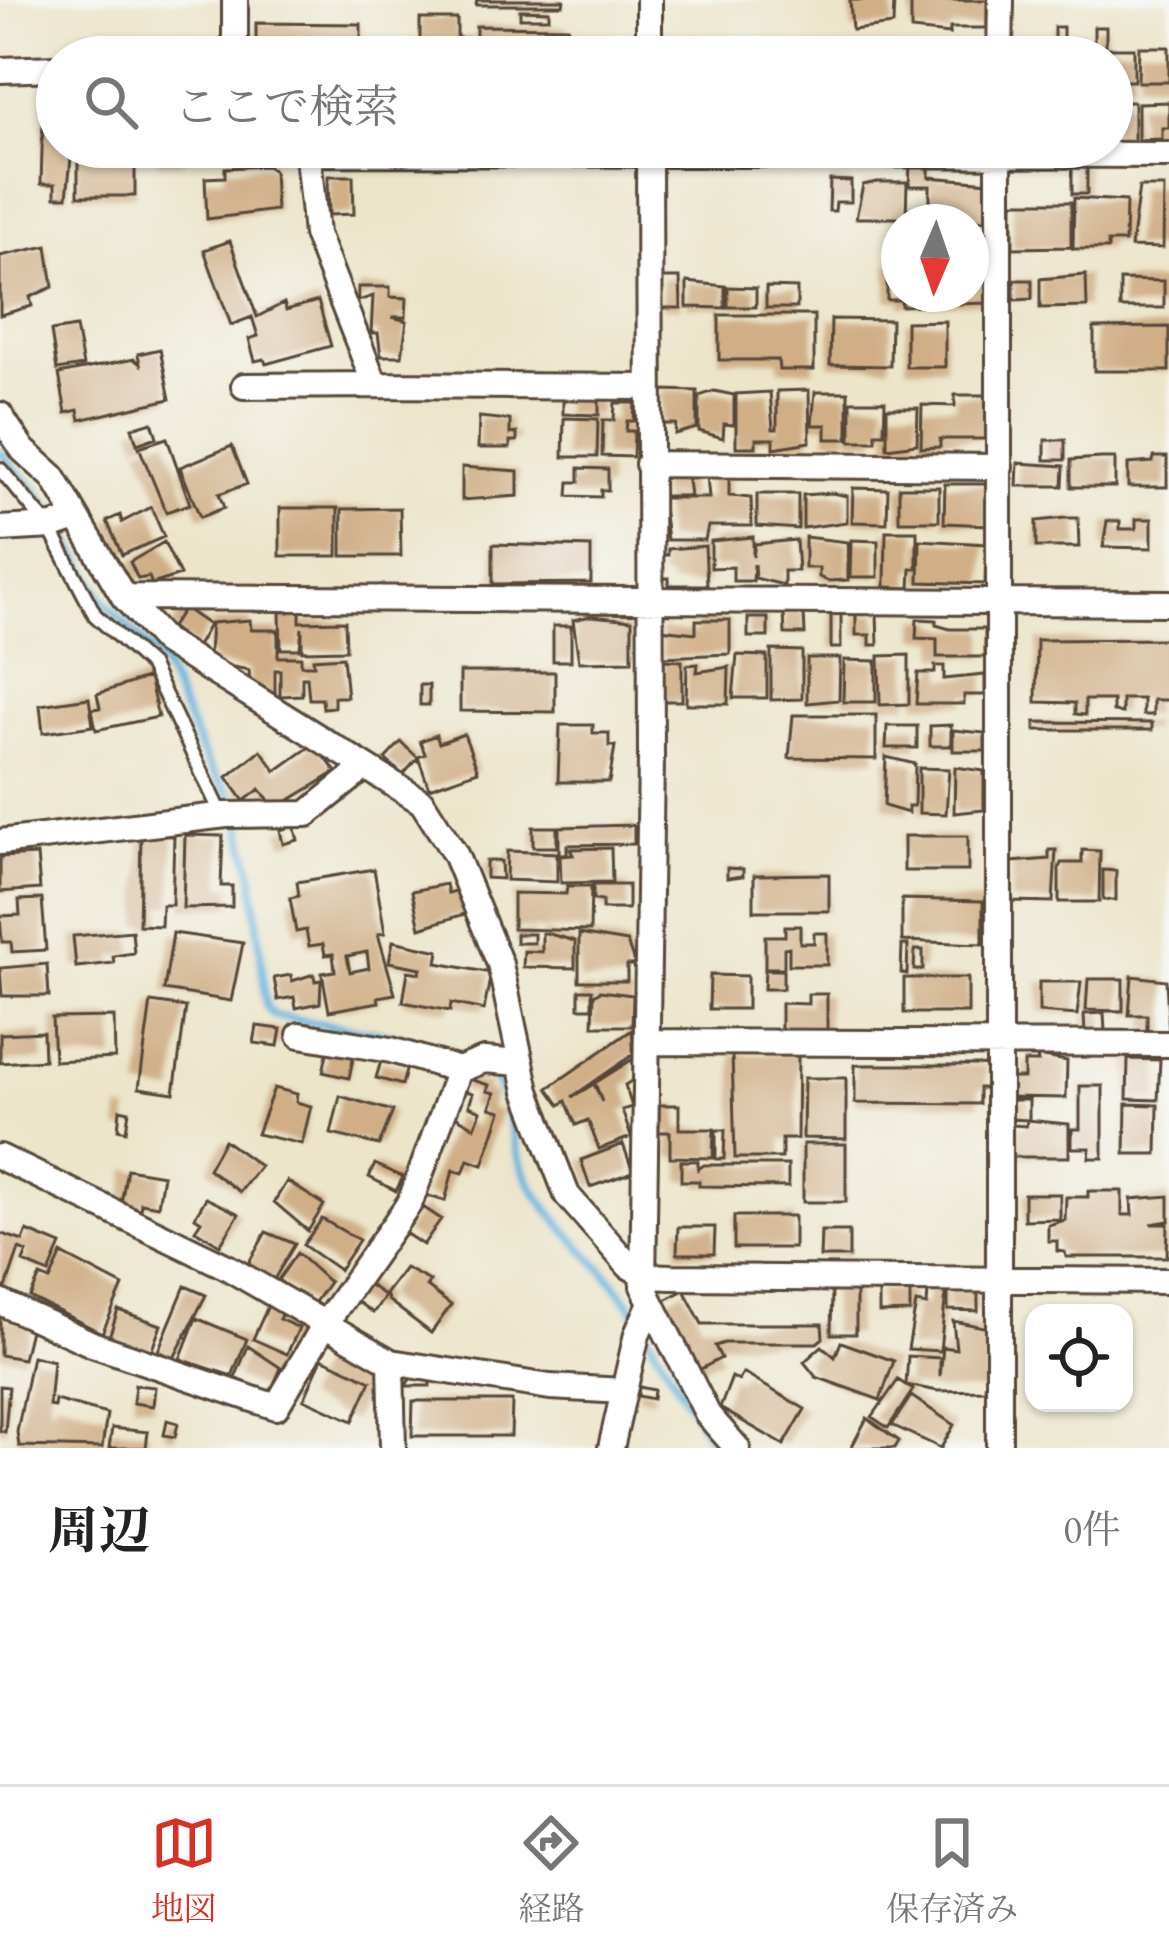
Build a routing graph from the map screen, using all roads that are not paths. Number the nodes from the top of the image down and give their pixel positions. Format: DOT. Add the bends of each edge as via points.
graph roads {
  1 [pos="235,0"];
  2 [pos="649,0"];
  3 [pos="1001,0"];
  4 [pos="235,36"];
  5 [pos="649,36"];
  6 [pos="1000,36"];
  7 [pos="36,69"];
  8 [pos="0,70"];
  9 [pos="1133,154"];
  10 [pos="1169,155"];
  11 [pos="310,168"];
  12 [pos="649,168"];
  13 [pos="999,168"];
  14 [pos="375,385"];
  15 [pos="244,386"];
  16 [pos="649,387"];
  17 [pos="0,415"];
  18 [pos="648,464"];
  19 [pos="1000,467"];
  20 [pos="0,469"];
  21 [pos="62,524"];
  22 [pos="0,529"];
  23 [pos="124,597"];
  24 [pos="648,599"];
  25 [pos="1000,602"];
  26 [pos="1169,603"];
  27 [pos="365,767"];
  28 [pos="232,815"];
  29 [pos="0,842"];
  30 [pos="300,1035"];
  31 [pos="648,1042"];
  32 [pos="1169,1044"];
  33 [pos="997,1045"];
  34 [pos="519,1063"];
  35 [pos="470,1065"];
  36 [pos="0,1157"];
  37 [pos="646,1276"];
  38 [pos="998,1280"];
  39 [pos="1169,1281"];
  40 [pos="0,1302"];
  41 [pos="645,1317"];
  42 [pos="325,1324"];
  43 [pos="391,1362"];
  44 [pos="624,1391"];
  45 [pos="393,1448"];
  46 [pos="611,1448"];
  47 [pos="737,1448"];
  48 [pos="1000,1448"];
  1 -- 4 [label="street"];
  2 -- 5 [label="street"];
  3 -- 6 [label="street"];
  7 -- 8 [label="street"];
  9 -- 10 [label="street"];
  11 -- 14 [label="street" via="316,234"];
  12 -- 16 [label="street"];
  13 -- 19 [label="street"];
  14 -- 15 [label="street"];
  14 -- 16 [label="street"];
  16 -- 18 [label="street"];
  17 -- 21 [label="street" via="53,477"];
  18 -- 19 [label="street"];
  18 -- 24 [label="street"];
  19 -- 25 [label="street"];
  20 -- 21 [label="lane"];
  21 -- 22 [label="street"];
  21 -- 23 [label="street"];
  21 -- 28 [label="lane" via="94,615 152,666"];
  23 -- 24 [label="street"];
  23 -- 27 [label="street" via="164,641"];
  24 -- 25 [label="street"];
  24 -- 31 [label="street"];
  25 -- 26 [label="street"];
  25 -- 33 [label="street"];
  27 -- 28 [label="street" via="307,814"];
  27 -- 34 [label="street" via="422,802 455,854 500,964"];
  28 -- 29 [label="street"];
  30 -- 35 [label="street"];
  31 -- 33 [label="street"];
  31 -- 37 [label="street"];
  32 -- 33 [label="street"];
  33 -- 38 [label="street"];
  34 -- 35 [label="street"];
  34 -- 37 [label="street" via="567,1196"];
  35 -- 42 [label="street" via="410,1202"];
  36 -- 42 [label="street"];
  37 -- 38 [label="street"];
  37 -- 41 [label="street"];
  38 -- 39 [label="street"];
  38 -- 48 [label="street"];
  40 -- 42 [label="street" via="92,1344 276,1407"];
  41 -- 44 [label="street"];
  41 -- 47 [label="street"];
  42 -- 43 [label="street"];
  43 -- 44 [label="street" via="550,1388"];
  43 -- 45 [label="street"];
  44 -- 46 [label="street"];
}
